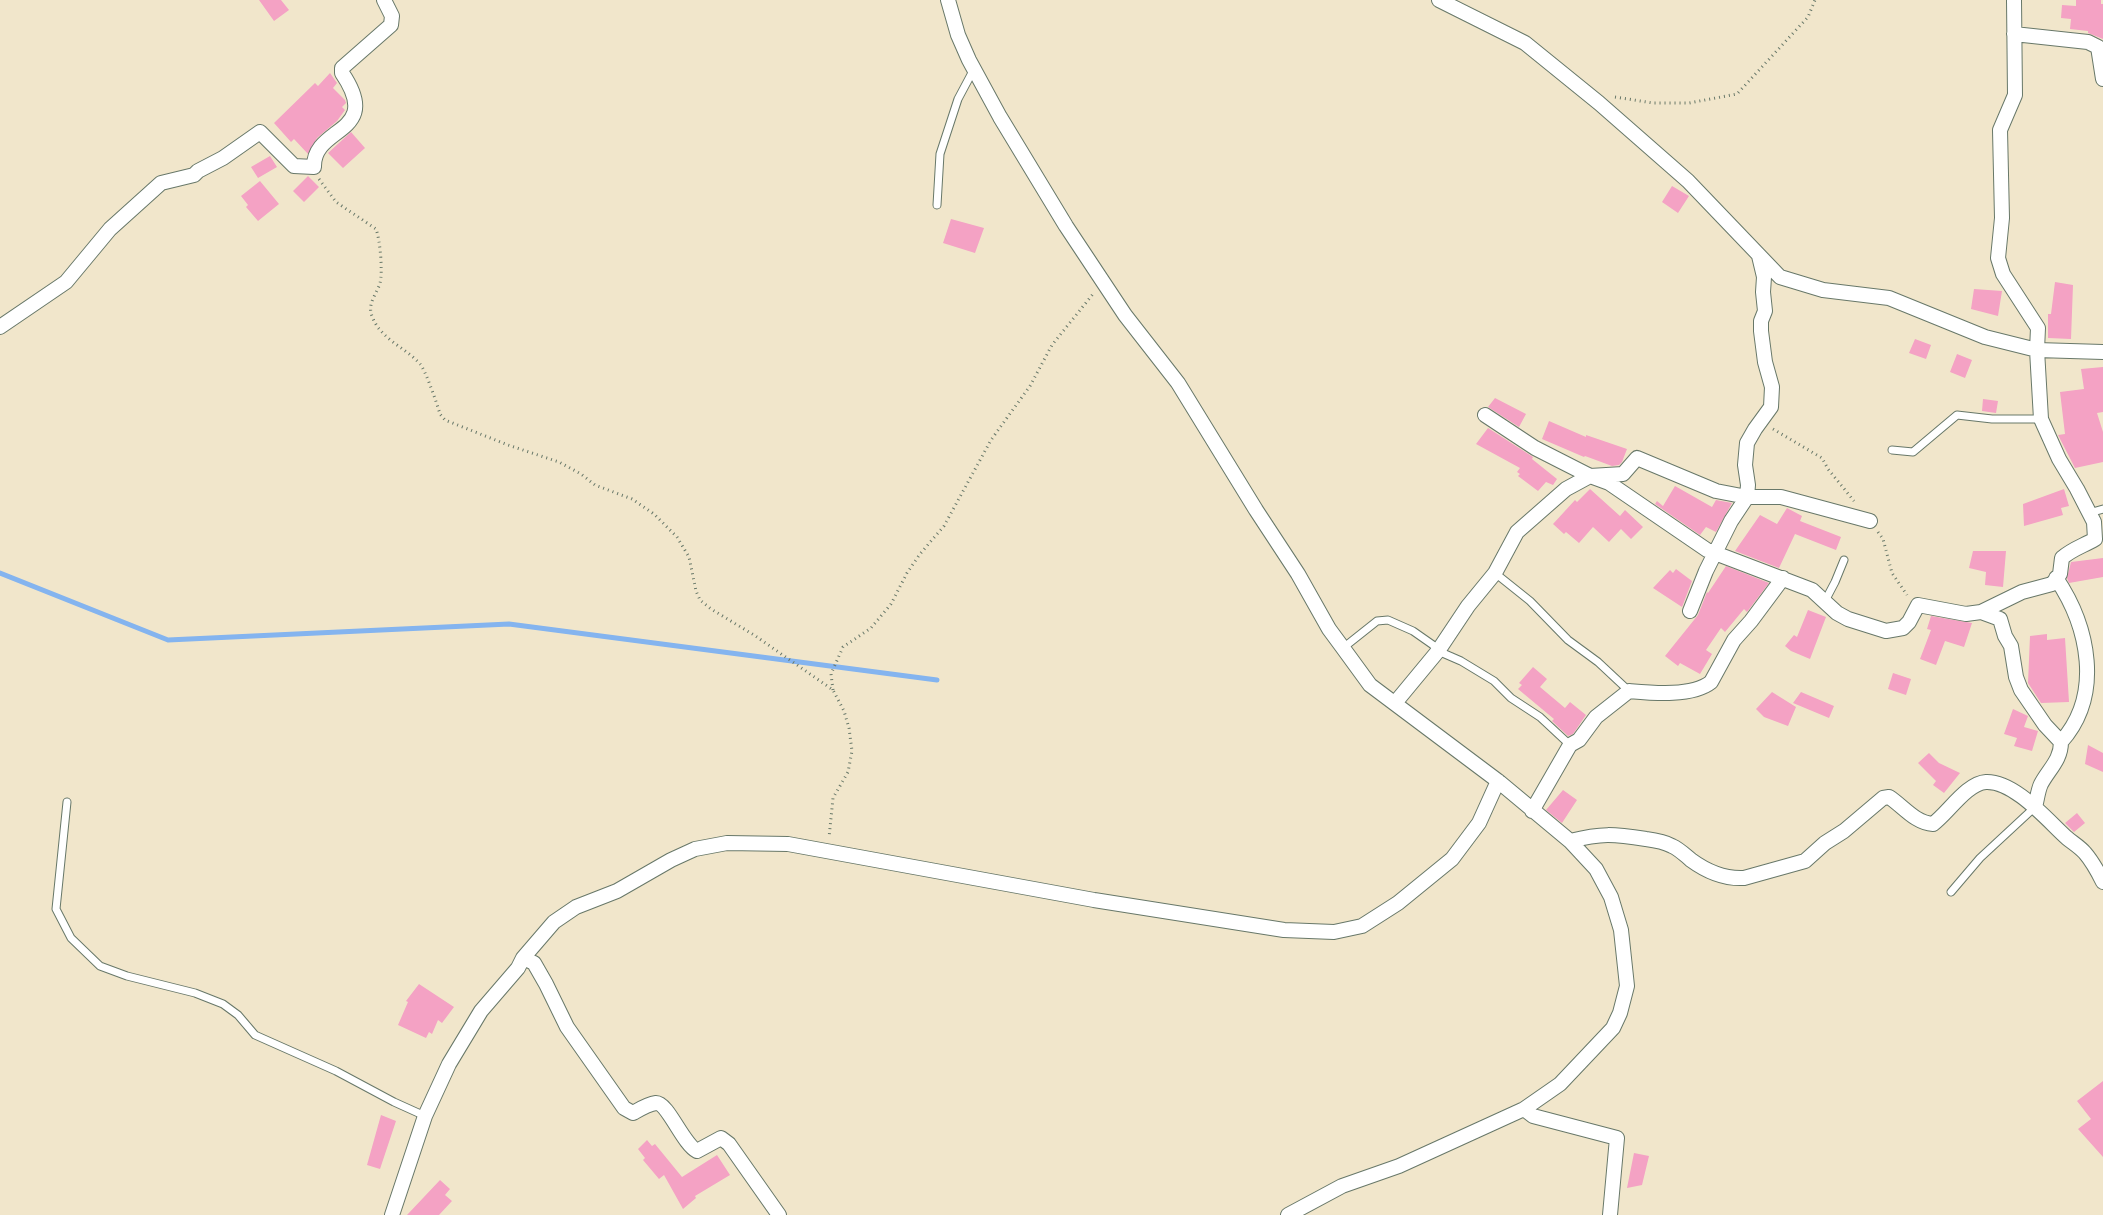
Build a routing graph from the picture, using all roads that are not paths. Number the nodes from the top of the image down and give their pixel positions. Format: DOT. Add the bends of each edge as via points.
graph roads {
  1 [pos="384,0"];
  2 [pos="948,0"];
  3 [pos="1440,0"];
  4 [pos="2014,0"];
  5 [pos="2014,34"];
  6 [pos="974,69"];
  7 [pos="2103,79"];
  8 [pos="937,205"];
  9 [pos="1758,255"];
  10 [pos="0,327"];
  11 [pos="2037,350"];
  12 [pos="2103,352"];
  13 [pos="1485,415"];
  14 [pos="2041,418"];
  15 [pos="1892,450"];
  16 [pos="1590,476"];
  17 [pos="1746,497"];
  18 [pos="2103,509"];
  19 [pos="2089,513"];
  20 [pos="1870,521"];
  21 [pos="1715,554"];
  22 [pos="1844,560"];
  23 [pos="1495,572"];
  24 [pos="1783,578"];
  25 [pos="2056,578"];
  26 [pos="1825,601"];
  27 [pos="1690,611"];
  28 [pos="1981,612"];
  29 [pos="1343,648"];
  30 [pos="1438,651"];
  31 [pos="1629,691"];
  32 [pos="1395,703"];
  33 [pos="2061,742"];
  34 [pos="1570,745"];
  35 [pos="1498,781"];
  36 [pos="67,802"];
  37 [pos="2035,807"];
  38 [pos="1532,811"];
  39 [pos="1570,841"];
  40 [pos="2103,882"];
  41 [pos="1951,892"];
  42 [pos="523,958"];
  43 [pos="1524,1108"];
  44 [pos="425,1116"];
  45 [pos="392,1215"];
  46 [pos="779,1215"];
  47 [pos="1288,1215"];
  48 [pos="1610,1215"];
  1 -- 10 [label="street" via="392,16 391,25 342,68 355,95 356,110 313,158 314,167 294,166 260,132 194,175 161,183 110,229 66,282"];
  2 -- 6 [label="street" via="958,35"];
  3 -- 9 [label="street" via="1525,43 1688,181"];
  4 -- 5 [label="street"];
  5 -- 7 [label="street" via="2088,42 2098,47"];
  5 -- 11 [label="street" via="2015,95 2000,130 2002,218 1998,258 2003,274 2038,328"];
  6 -- 8 [label="lane" via="958,99 940,154"];
  6 -- 29 [label="street" via="1000,117 1100,277 1178,384"];
  9 -- 11 [label="street" via="1780,277 1823,290 1889,298 1985,337"];
  9 -- 17 [label="street" via="1764,277 1765,311 1760,331 1773,398 1769,412 1748,443"];
  11 -- 12 [label="street"];
  11 -- 14 [label="street"];
  13 -- 16 [label="street" via="1535,448"];
  14 -- 15 [label="lane" via="1992,419 1957,415 1913,452"];
  14 -- 19 [label="street"];
  16 -- 17 [label="street" via="1623,474 1637,458 1716,491"];
  16 -- 21 [label="street" via="1609,483"];
  16 -- 23 [label="street" via="1566,489 1517,532"];
  17 -- 20 [label="street" via="1802,501"];
  17 -- 21 [label="street"];
  18 -- 19 [label="lane"];
  19 -- 25 [label="street" via="2094,522 2095,539 2062,558 2060,574"];
  21 -- 24 [label="street"];
  21 -- 27 [label="street"];
  22 -- 26 [label="lane"];
  23 -- 30 [label="street"];
  23 -- 31 [label="lane"];
  24 -- 26 [label="street" via="1812,590"];
  24 -- 31 [label="street" via="1734,640 1705,687 1674,693"];
  25 -- 28 [label="street" via="2052,584 2022,592"];
  25 -- 33 [label="street" via="2082,624 2090,677 2083,707 2072,731"];
  26 -- 28 [label="street" via="1848,619 1886,631 1903,628 1918,605 1966,614"];
  28 -- 33 [label="street" via="2000,619 2011,646 2021,690"];
  29 -- 30 [label="lane" via="1377,621 1388,620 1413,631"];
  29 -- 32 [label="street" via="1370,685"];
  30 -- 32 [label="street"];
  30 -- 34 [label="lane" via="1494,681"];
  31 -- 34 [label="street" via="1596,717 1580,740"];
  32 -- 35 [label="street"];
  33 -- 37 [label="street" via="2061,751 2041,785"];
  34 -- 38 [label="street"];
  35 -- 38 [label="street"];
  35 -- 42 [label="street" via="1479,823 1452,859 1391,908 1362,926 1334,932 1284,930 1094,900 827,850 779,844 727,843 695,850 671,860 616,891 576,907 554,922"];
  36 -- 44 [label="lane" via="56,909 71,938 100,966 223,1004 238,1015 255,1035"];
  37 -- 39 [label="street" via="2000,785 1986,782 1973,787 1933,824 1925,824 1888,797 1883,798 1805,861 1734,879 1697,864 1670,844 1653,840 1614,834"];
  37 -- 40 [label="street" via="2084,852"];
  37 -- 41 [label="lane" via="1980,858"];
  38 -- 39 [label="street"];
  39 -- 43 [label="street" via="1596,869 1611,897 1621,930 1627,986 1613,1028 1560,1084"];
  42 -- 44 [label="street" via="481,1011 449,1064"];
  42 -- 46 [label="street" via="534,963 568,1027 624,1108 633,1113 656,1103 661,1105 697,1152 721,1138 729,1144"];
  43 -- 47 [label="street" via="1399,1166 1342,1186"];
  43 -- 48 [label="street" via="1533,1116 1618,1138"];
  44 -- 45 [label="street"];
}
